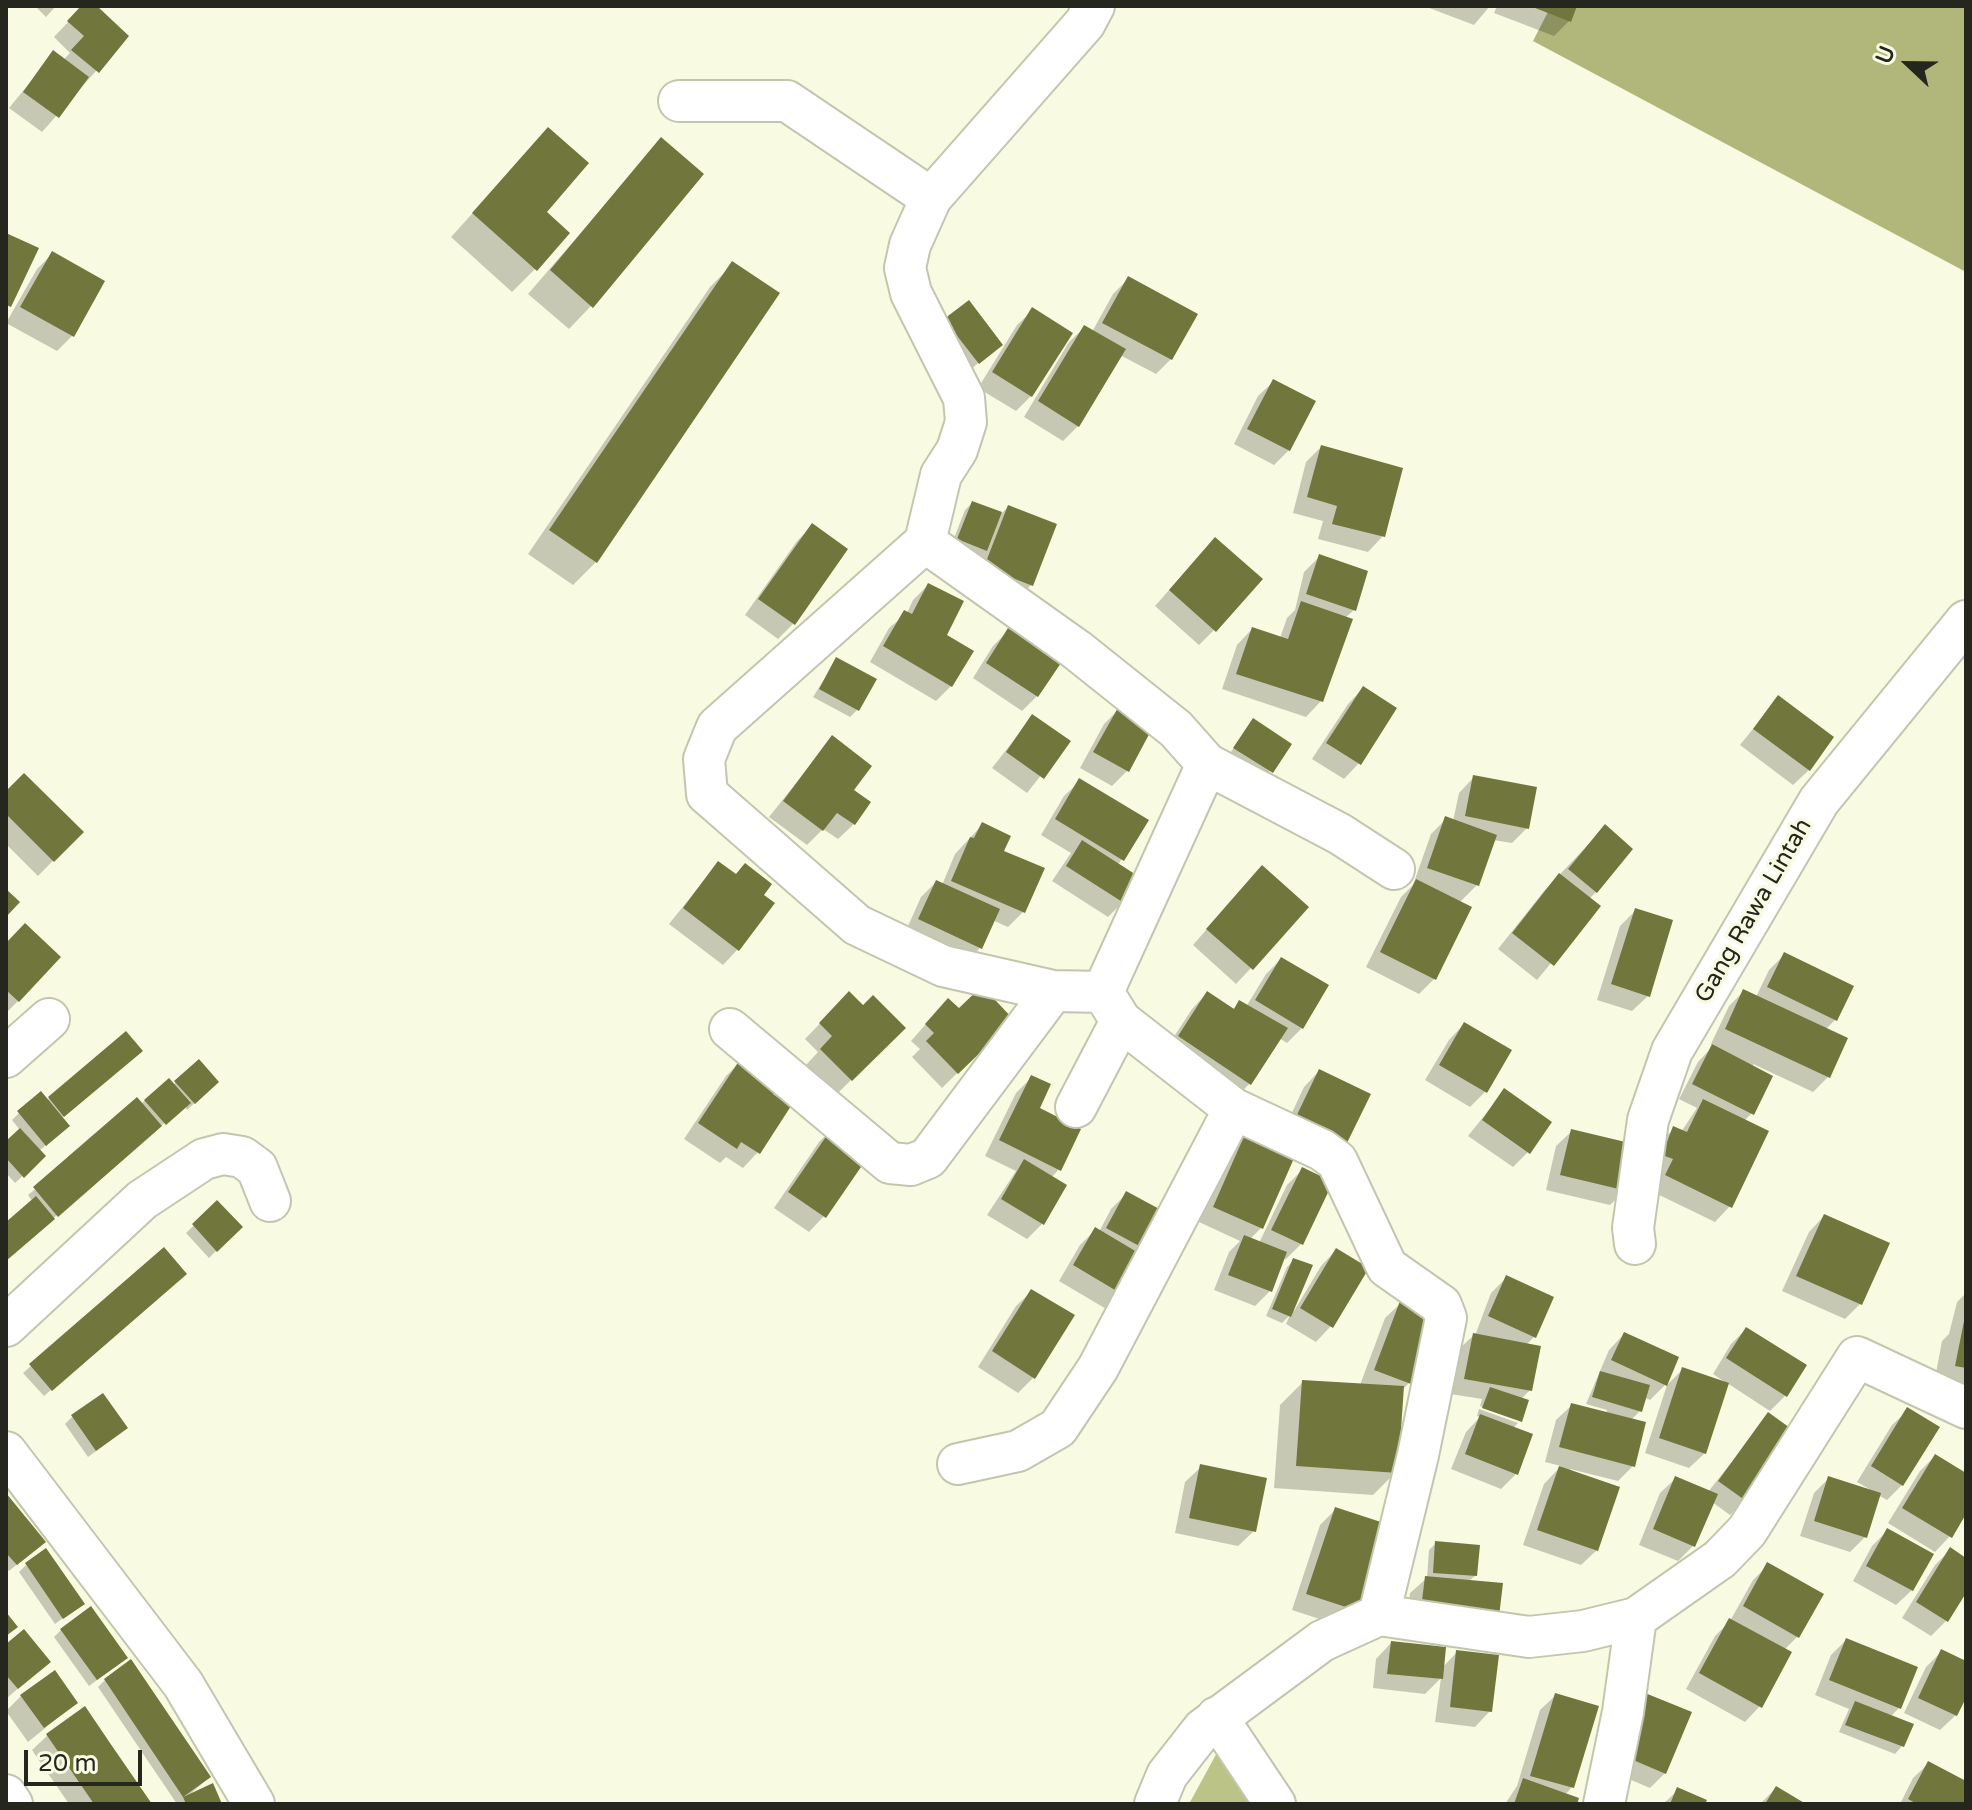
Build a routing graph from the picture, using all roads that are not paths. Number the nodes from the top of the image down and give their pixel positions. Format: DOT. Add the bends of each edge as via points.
graph roads {
  1 [pos="1094,6"];
  2 [pos="679,101"];
  3 [pos="931,198"];
  4 [pos="925,542"];
  5 [pos="1966,621"];
  6 [pos="1207,764"];
  7 [pos="1394,869"];
  8 [pos="1053,991"];
  9 [pos="1112,1007"];
  10 [pos="49,1019"];
  11 [pos="730,1029"];
  12 [pos="6,1057"];
  13 [pos="1076,1107"];
  14 [pos="1234,1109"];
  15 [pos="270,1201"];
  16 [pos="1635,1244"];
  17 [pos="6,1326"];
  18 [pos="1966,1408"];
  19 [pos="6,1452"];
  20 [pos="958,1464"];
  21 [pos="1379,1615"];
  22 [pos="1636,1618"];
  23 [pos="1217,1717"];
  24 [pos="6,1795"];
  25 [pos="12,1804"];
  26 [pos="254,1804"];
  27 [pos="1155,1804"];
  28 [pos="1275,1804"];
  29 [pos="1604,1804"];
  1 -- 3 [label="street" via="1085,23"];
  2 -- 3 [label="street" via="787,101"];
  3 -- 4 [label="street" via="905,268 911,293 964,398 966,422 941,475"];
  4 -- 6 [label="street" via="1077,650 1176,729"];
  4 -- 8 [label="street" via="717,727 704,759 707,794 857,925 943,966"];
  5 -- 16 [label="street, Gang Rawa Lintah" via="1819,801 1672,1051 1648,1120"];
  6 -- 7 [label="street" via="1340,834"];
  6 -- 9 [label="street"];
  8 -- 9 [label="street"];
  8 -- 11 [label="street" via="928,1158 911,1165 890,1163"];
  9 -- 13 [label="street"];
  9 -- 14 [label="street"];
  10 -- 12 [label="street"];
  14 -- 20 [label="street" via="1098,1368 1058,1428 1018,1451"];
  14 -- 21 [label="street" via="1337,1161 1387,1267 1441,1305 1446,1318"];
  15 -- 17 [label="street" via="257,1168 242,1157 204,1159 131,1209"];
  18 -- 22 [label="street" via="1857,1357 1747,1531 1720,1559"];
  19 -- 26 [label="street" via="183,1684"];
  21 -- 22 [label="street" via="1529,1637"];
  21 -- 23 [label="street" via="1322,1641"];
  22 -- 29 [label="street"];
  23 -- 27 [label="street" via="1182,1751"];
  23 -- 28 [label="street"];
  24 -- 25 [label="street"];
}
